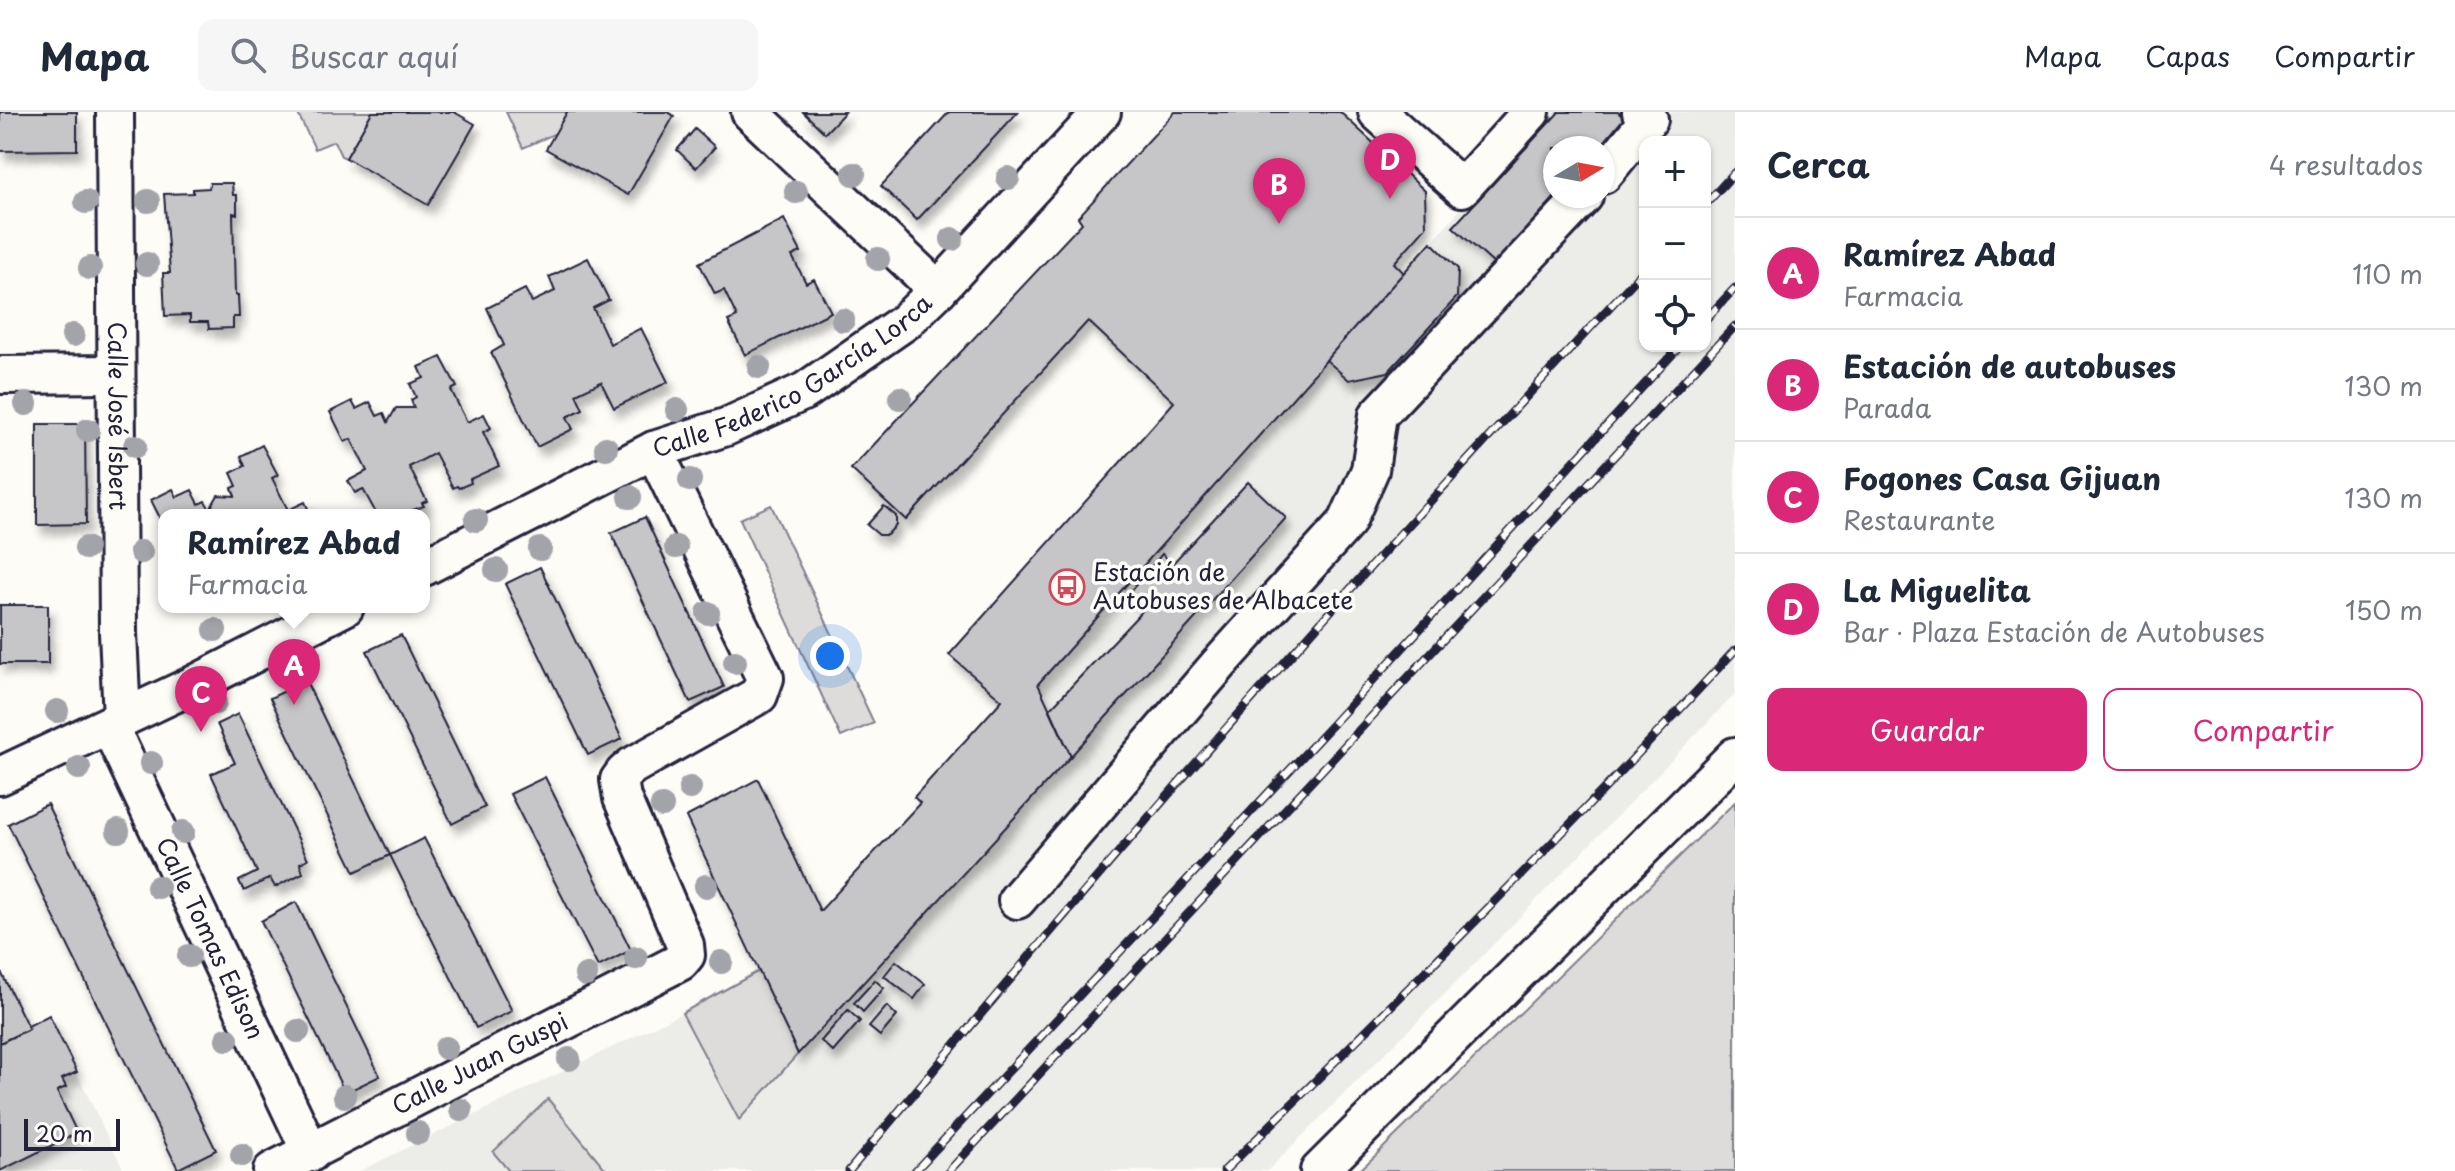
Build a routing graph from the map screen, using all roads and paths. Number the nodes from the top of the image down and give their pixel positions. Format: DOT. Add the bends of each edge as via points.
graph roads {
  1 [pos="115,112"];
  2 [pos="750,112"];
  3 [pos="1102,112"];
  4 [pos="1377,112"];
  5 [pos="1531,112"];
  6 [pos="1641,112"];
  7 [pos="1615,160"];
  8 [pos="1573,208"];
  9 [pos="938,290"];
  10 [pos="116,374"];
  11 [pos="0,375"];
  12 [pos="654,450"];
  13 [pos="430,564"];
  14 [pos="333,613"];
  15 [pos="115,722"];
  16 [pos="1735,756"];
  17 [pos="0,776"];
  18 [pos="1017,900"];
  19 [pos="311,1153"];
  20 [pos="272,1171"];
  21 [pos="1319,1171"];
  1 -- 10 [label="street, Calle José Isbert"];
  2 -- 9 [label="street"];
  3 -- 9 [label="street, Calle Federico García Lorca"];
  4 -- 5 [label="street" via="1462,188"];
  6 -- 7 [label="street" via="1649,119"];
  8 -- 18 [label="street" via="1378,415 1370,470 1347,522"];
  9 -- 12 [label="street, Calle Federico García Lorca" via="906,321 805,391 726,427"];
  10 -- 11 [label="street"];
  10 -- 15 [label="street, Calle José Isbert"];
  12 -- 13 [label="street, Calle Federico García Lorca"];
  12 -- 19 [label="street, Calle Juan Guspi" via="765,678 752,700 632,766 619,780 686,955"];
  14 -- 15 [label="street"];
  15 -- 17 [label="street"];
  15 -- 19 [label="street, Calle Tomas Edison"];
  16 -- 21 [label="street"];
  19 -- 20 [label="street, Calle Juan Guspi"];
}
